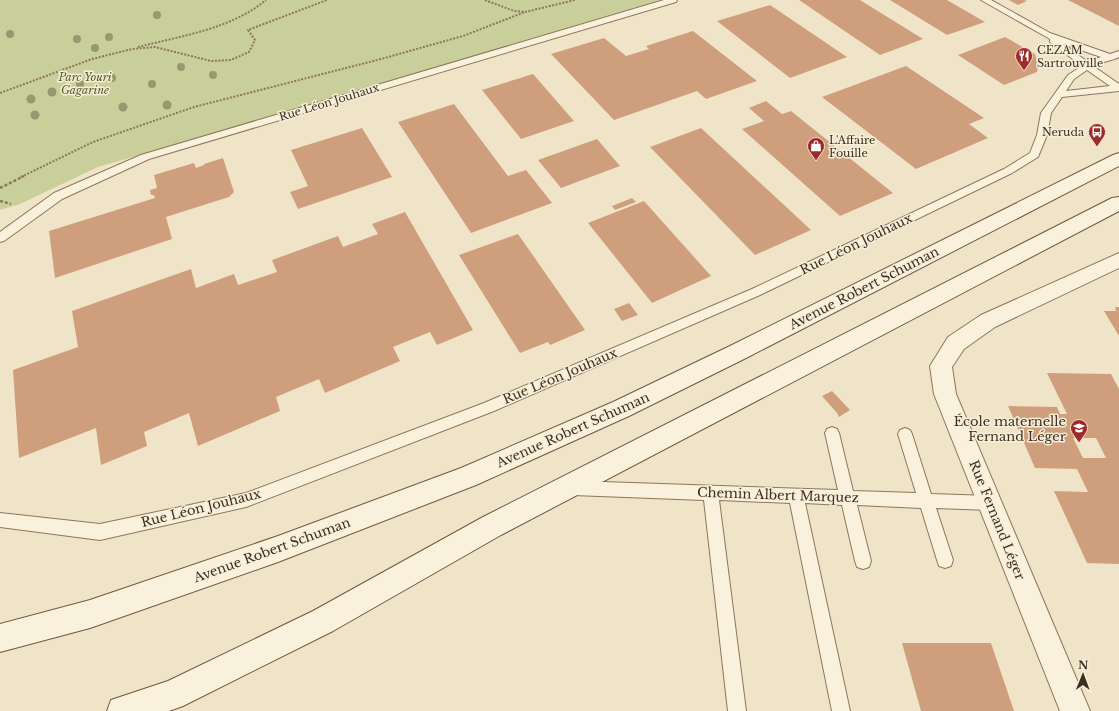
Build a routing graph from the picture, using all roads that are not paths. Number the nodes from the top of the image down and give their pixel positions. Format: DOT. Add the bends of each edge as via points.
graph roads {
  1 [pos="673,0"];
  2 [pos="985,0"];
  3 [pos="1047,35"];
  4 [pos="1119,54"];
  5 [pos="1109,56"];
  6 [pos="1119,62"];
  7 [pos="1087,66"];
  8 [pos="1119,88"];
  9 [pos="1058,96"];
  10 [pos="1119,159"];
  11 [pos="1119,203"];
  12 [pos="0,238"];
  13 [pos="1119,260"];
  14 [pos="832,433"];
  15 [pos="906,434"];
  16 [pos="566,487"];
  17 [pos="711,493"];
  18 [pos="796,496"];
  19 [pos="848,498"];
  20 [pos="926,501"];
  21 [pos="990,503"];
  22 [pos="0,520"];
  23 [pos="945,560"];
  24 [pos="863,561"];
  25 [pos="0,638"];
  26 [pos="122,711"];
  27 [pos="737,711"];
  28 [pos="841,711"];
  29 [pos="1075,711"];
  1 -- 12 [label="lane, Rue Léon Jouhaux" via="145,157 58,196"];
  2 -- 3 [label="lane"];
  3 -- 5 [label="lane"];
  3 -- 7 [label="lane"];
  4 -- 5 [label="lane, Rue Léon Jouhaux"];
  5 -- 6 [label="lane"];
  5 -- 7 [label="lane, Rue Léon Jouhaux"];
  7 -- 8 [label="lane"];
  7 -- 9 [label="lane, Rue Léon Jouhaux" via="1071,77"];
  8 -- 9 [label="lane"];
  9 -- 22 [label="lane, Rue Léon Jouhaux" via="1046,113 1042,135 1034,155 1008,171 756,292 489,407 246,500 100,532"];
  10 -- 25 [label="main road, Avenue Robert Schuman" via="628,406 467,477 278,549 105,609"];
  11 -- 16 [label="main road"];
  13 -- 21 [label="main road, Rue Fernand Léger" via="988,321 956,343 941,366 945,394"];
  14 -- 19 [label="lane"];
  15 -- 20 [label="lane"];
  16 -- 17 [label="lane, Chemin Albert Marquez"];
  16 -- 26 [label="main road" via="323,621 172,696"];
  17 -- 18 [label="lane, Chemin Albert Marquez"];
  17 -- 27 [label="lane"];
  18 -- 19 [label="lane, Chemin Albert Marquez"];
  18 -- 28 [label="lane"];
  19 -- 20 [label="lane, Chemin Albert Marquez"];
  19 -- 24 [label="lane"];
  20 -- 21 [label="lane, Chemin Albert Marquez"];
  20 -- 23 [label="lane"];
  21 -- 29 [label="main road, Rue Fernand Léger"];
}
